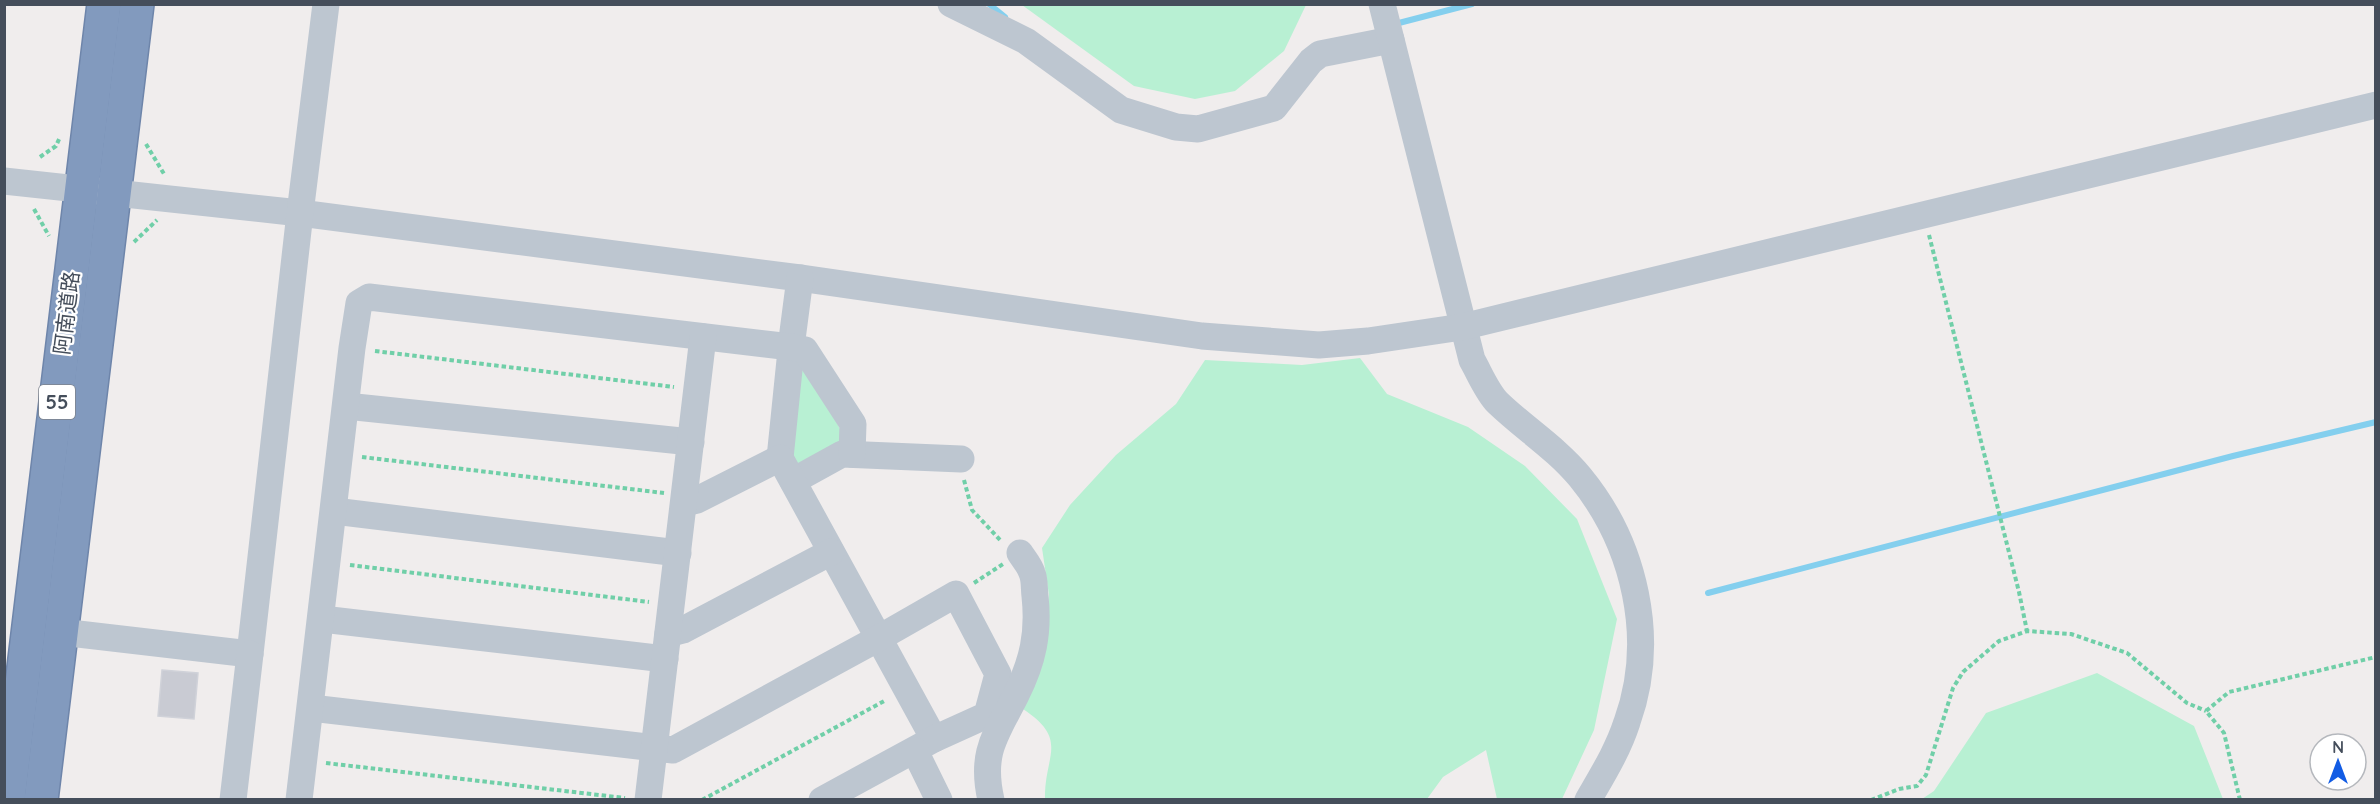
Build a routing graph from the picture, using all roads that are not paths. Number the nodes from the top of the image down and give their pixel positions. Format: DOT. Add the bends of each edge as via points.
graph roads {
  1 [pos="104,4"];
  2 [pos="136,4"];
  3 [pos="326,4"];
  4 [pos="951,4"];
  5 [pos="1387,24"];
  6 [pos="2376,105"];
  7 [pos="4,181"];
  8 [pos="98,192"];
  9 [pos="300,213"];
  10 [pos="800,278"];
  11 [pos="1462,327"];
  12 [pos="703,338"];
  13 [pos="790,354"];
  14 [pos="346,406"];
  15 [pos="691,442"];
  16 [pos="852,454"];
  17 [pos="780,458"];
  18 [pos="961,459"];
  19 [pos="793,481"];
  20 [pos="677,498"];
  21 [pos="334,511"];
  22 [pos="831,552"];
  23 [pos="678,553"];
  24 [pos="1020,553"];
  25 [pos="322,618"];
  26 [pos="61,632"];
  27 [pos="879,638"];
  28 [pos="667,646"];
  29 [pos="250,654"];
  30 [pos="14,685"];
  31 [pos="311,708"];
  32 [pos="924,745"];
  33 [pos="655,747"];
  34 [pos="8,800"];
  35 [pos="41,800"];
  36 [pos="233,800"];
  37 [pos="299,800"];
  38 [pos="648,800"];
  39 [pos="822,800"];
  40 [pos="939,800"];
  41 [pos="991,800"];
  42 [pos="1588,800"];
  1 -- 8 [label="highway, 阿南道路 / 55"];
  2 -- 8 [label="highway, 阿南道路 / 55"];
  3 -- 9 [label="street"];
  4 -- 5 [label="street" via="1026,41 1121,110 1176,127 1198,129 1274,108 1320,54"];
  5 -- 11 [label="street"];
  6 -- 11 [label="street"];
  7 -- 8 [label="street"];
  8 -- 9 [label="street"];
  8 -- 26 [label="highway, 阿南道路 / 55"];
  8 -- 30 [label="highway, 阿南道路 / 55"];
  9 -- 10 [label="street"];
  9 -- 29 [label="street"];
  10 -- 11 [label="street" via="1202,336 1319,345"];
  10 -- 13 [label="street"];
  11 -- 42 [label="street" via="1472,360 1497,402 1580,477 1615,530 1632,573 1639,621 1636,685 1628,721 1611,762"];
  12 -- 13 [label="street"];
  12 -- 14 [label="street" via="369,297 359,303"];
  12 -- 15 [label="street"];
  13 -- 16 [label="street" via="806,350 854,424"];
  13 -- 17 [label="street"];
  14 -- 15 [label="street"];
  14 -- 21 [label="street"];
  15 -- 20 [label="street"];
  16 -- 18 [label="street"];
  16 -- 19 [label="street" via="842,454"];
  17 -- 19 [label="street"];
  17 -- 20 [label="street" via="697,500"];
  19 -- 22 [label="street"];
  20 -- 23 [label="street"];
  21 -- 23 [label="street"];
  21 -- 25 [label="street"];
  22 -- 27 [label="street"];
  22 -- 28 [label="street" via="683,630"];
  23 -- 28 [label="street"];
  24 -- 41 [label="street" via="1032,573 1038,622 1033,652 1016,695 994,733 987,770"];
  25 -- 28 [label="street"];
  25 -- 31 [label="street"];
  26 -- 29 [label="street"];
  26 -- 35 [label="highway, 阿南道路 / 55"];
  27 -- 32 [label="street" via="907,689"];
  27 -- 32 [label="street" via="956,594 998,674 987,715"];
  27 -- 33 [label="street" via="673,750"];
  28 -- 33 [label="street"];
  29 -- 36 [label="street"];
  30 -- 34 [label="highway, 阿南道路 / 55"];
  31 -- 33 [label="street"];
  31 -- 37 [label="street"];
  32 -- 39 [label="street"];
  32 -- 40 [label="street"];
  33 -- 38 [label="street"];
}
